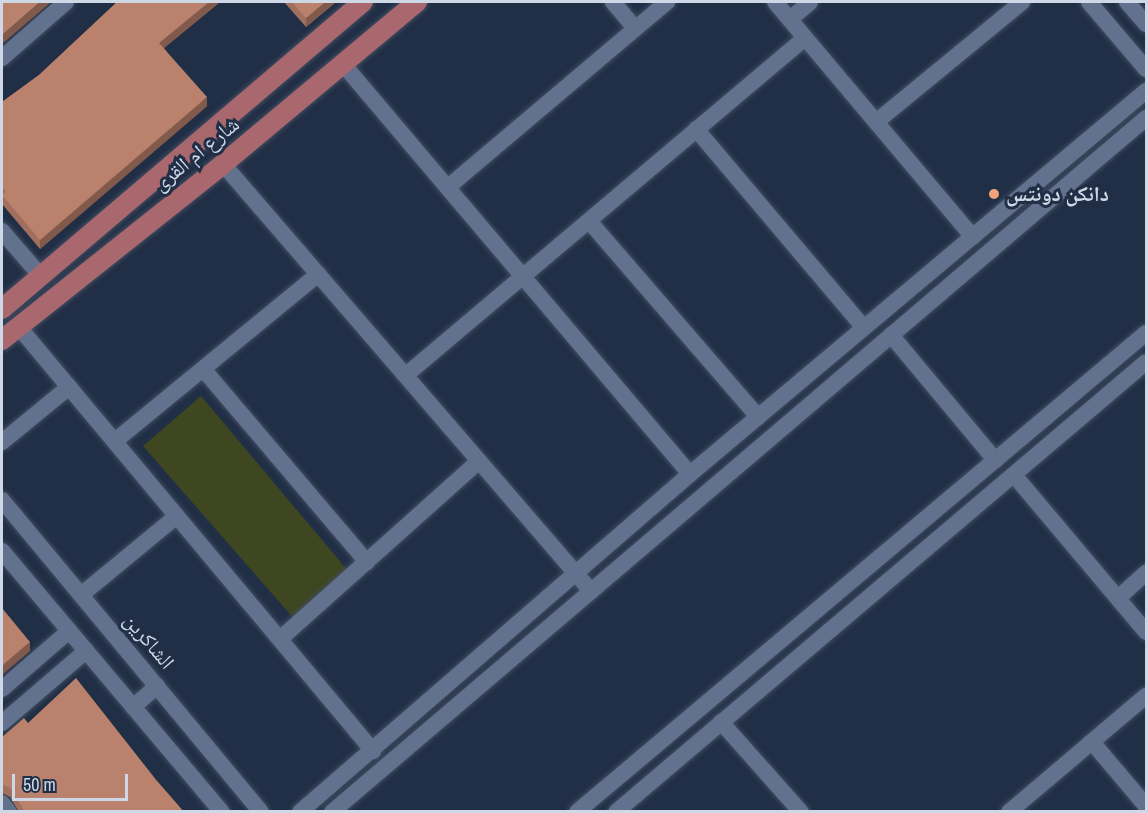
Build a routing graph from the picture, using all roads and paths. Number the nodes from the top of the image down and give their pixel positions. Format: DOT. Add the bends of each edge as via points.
graph roads {
  1 [pos="66,2"];
  2 [pos="363,2"];
  3 [pos="417,2"];
  4 [pos="613,2"];
  5 [pos="667,2"];
  6 [pos="775,2"];
  7 [pos="810,2"];
  8 [pos="1022,2"];
  9 [pos="1089,2"];
  10 [pos="1127,2"];
  11 [pos="790,19"];
  12 [pos="1146,24"];
  13 [pos="635,28"];
  14 [pos="805,38"];
  15 [pos="2,58"];
  16 [pos="343,64"];
  17 [pos="1146,69"];
  18 [pos="1146,91"];
  19 [pos="1146,117"];
  20 [pos="876,122"];
  21 [pos="696,129"];
  22 [pos="223,164"];
  23 [pos="448,187"];
  24 [pos="589,221"];
  25 [pos="2,231"];
  26 [pos="973,237"];
  27 [pos="318,274"];
  28 [pos="40,275"];
  29 [pos="523,276"];
  30 [pos="2,309"];
  31 [pos="18,326"];
  32 [pos="864,328"];
  33 [pos="1146,333"];
  34 [pos="891,335"];
  35 [pos="2,340"];
  36 [pos="1146,362"];
  37 [pos="204,370"];
  38 [pos="406,375"];
  39 [pos="69,387"];
  40 [pos="1054,410"];
  41 [pos="758,417"];
  42 [pos="1071,427"];
  43 [pos="115,441"];
  44 [pos="2,442"];
  45 [pos="995,460"];
  46 [pos="479,461"];
  47 [pos="690,474"];
  48 [pos="1014,475"];
  49 [pos="2,500"];
  50 [pos="177,516"];
  51 [pos="2,551"];
  52 [pos="367,562"];
  53 [pos="576,572"];
  54 [pos="1146,573"];
  55 [pos="591,591"];
  56 [pos="81,595"];
  57 [pos="1118,598"];
  58 [pos="69,631"];
  59 [pos="1146,632"];
  60 [pos="280,639"];
  61 [pos="86,651"];
  62 [pos="157,686"];
  63 [pos="2,689"];
  64 [pos="1146,696"];
  65 [pos="133,707"];
  66 [pos="721,722"];
  67 [pos="2,723"];
  68 [pos="1092,742"];
  69 [pos="373,751"];
  70 [pos="2,803"];
  71 [pos="1146,806"];
  72 [pos="9,812"];
  73 [pos="222,812"];
  74 [pos="261,812"];
  75 [pos="300,812"];
  76 [pos="332,812"];
  77 [pos="577,812"];
  78 [pos="616,812"];
  79 [pos="801,812"];
  80 [pos="1010,812"];
  1 -- 15 [label="street"];
  2 -- 28 [label="main road, شارع ام القرى"];
  3 -- 16 [label="main road, شارع ام القرى"];
  4 -- 13 [label="street"];
  5 -- 13 [label="street"];
  6 -- 11 [label="street"];
  7 -- 11 [label="street"];
  8 -- 20 [label="street"];
  9 -- 17 [label="street"];
  10 -- 12 [label="street"];
  11 -- 14 [label="street"];
  13 -- 23 [label="street"];
  14 -- 20 [label="street"];
  14 -- 21 [label="street"];
  16 -- 22 [label="main road, شارع ام القرى"];
  16 -- 23 [label="street"];
  18 -- 26 [label="street"];
  19 -- 34 [label="street"];
  20 -- 26 [label="street"];
  21 -- 24 [label="street"];
  21 -- 32 [label="street"];
  22 -- 27 [label="street"];
  22 -- 31 [label="main road, شارع ام القرى"];
  23 -- 29 [label="street"];
  24 -- 29 [label="street"];
  24 -- 41 [label="street"];
  25 -- 28 [label="street"];
  26 -- 32 [label="street"];
  27 -- 37 [label="street"];
  27 -- 38 [label="street"];
  28 -- 30 [label="main road, شارع ام القرى"];
  29 -- 38 [label="street"];
  29 -- 47 [label="street"];
  31 -- 35 [label="main road, شارع ام القرى"];
  31 -- 39 [label="street"];
  32 -- 41 [label="street"];
  33 -- 40 [label="street"];
  34 -- 45 [label="street"];
  34 -- 55 [label="street"];
  36 -- 42 [label="street"];
  37 -- 43 [label="street"];
  37 -- 52 [label="street"];
  38 -- 46 [label="street"];
  39 -- 43 [label="street"];
  39 -- 44 [label="street"];
  40 -- 42 [label="street"];
  40 -- 45 [label="street"];
  41 -- 47 [label="street"];
  42 -- 48 [label="street"];
  43 -- 50 [label="street"];
  45 -- 77 [label="street"];
  46 -- 52 [label="street"];
  46 -- 53 [label="street"];
  47 -- 53 [label="street"];
  48 -- 57 [label="street"];
  48 -- 66 [label="street"];
  49 -- 56 [label="street, الشاكرين"];
  50 -- 56 [label="street"];
  50 -- 60 [label="street"];
  51 -- 58 [label="street"];
  52 -- 60 [label="street"];
  53 -- 55 [label="street"];
  53 -- 69 [label="street"];
  54 -- 57 [label="street"];
  55 -- 76 [label="street"];
  56 -- 62 [label="street, الشاكرين"];
  57 -- 59 [label="street"];
  58 -- 61 [label="street"];
  58 -- 63 [label="street"];
  60 -- 69 [label="street"];
  61 -- 65 [label="street"];
  61 -- 67 [label="street"];
  62 -- 65 [label="street"];
  62 -- 74 [label="street, الشاكرين"];
  64 -- 68 [label="street"];
  65 -- 73 [label="street"];
  66 -- 78 [label="street"];
  66 -- 79 [label="street"];
  68 -- 71 [label="street"];
  68 -- 80 [label="street"];
  69 -- 75 [label="street"];
  70 -- 72 [label="street"];
}
